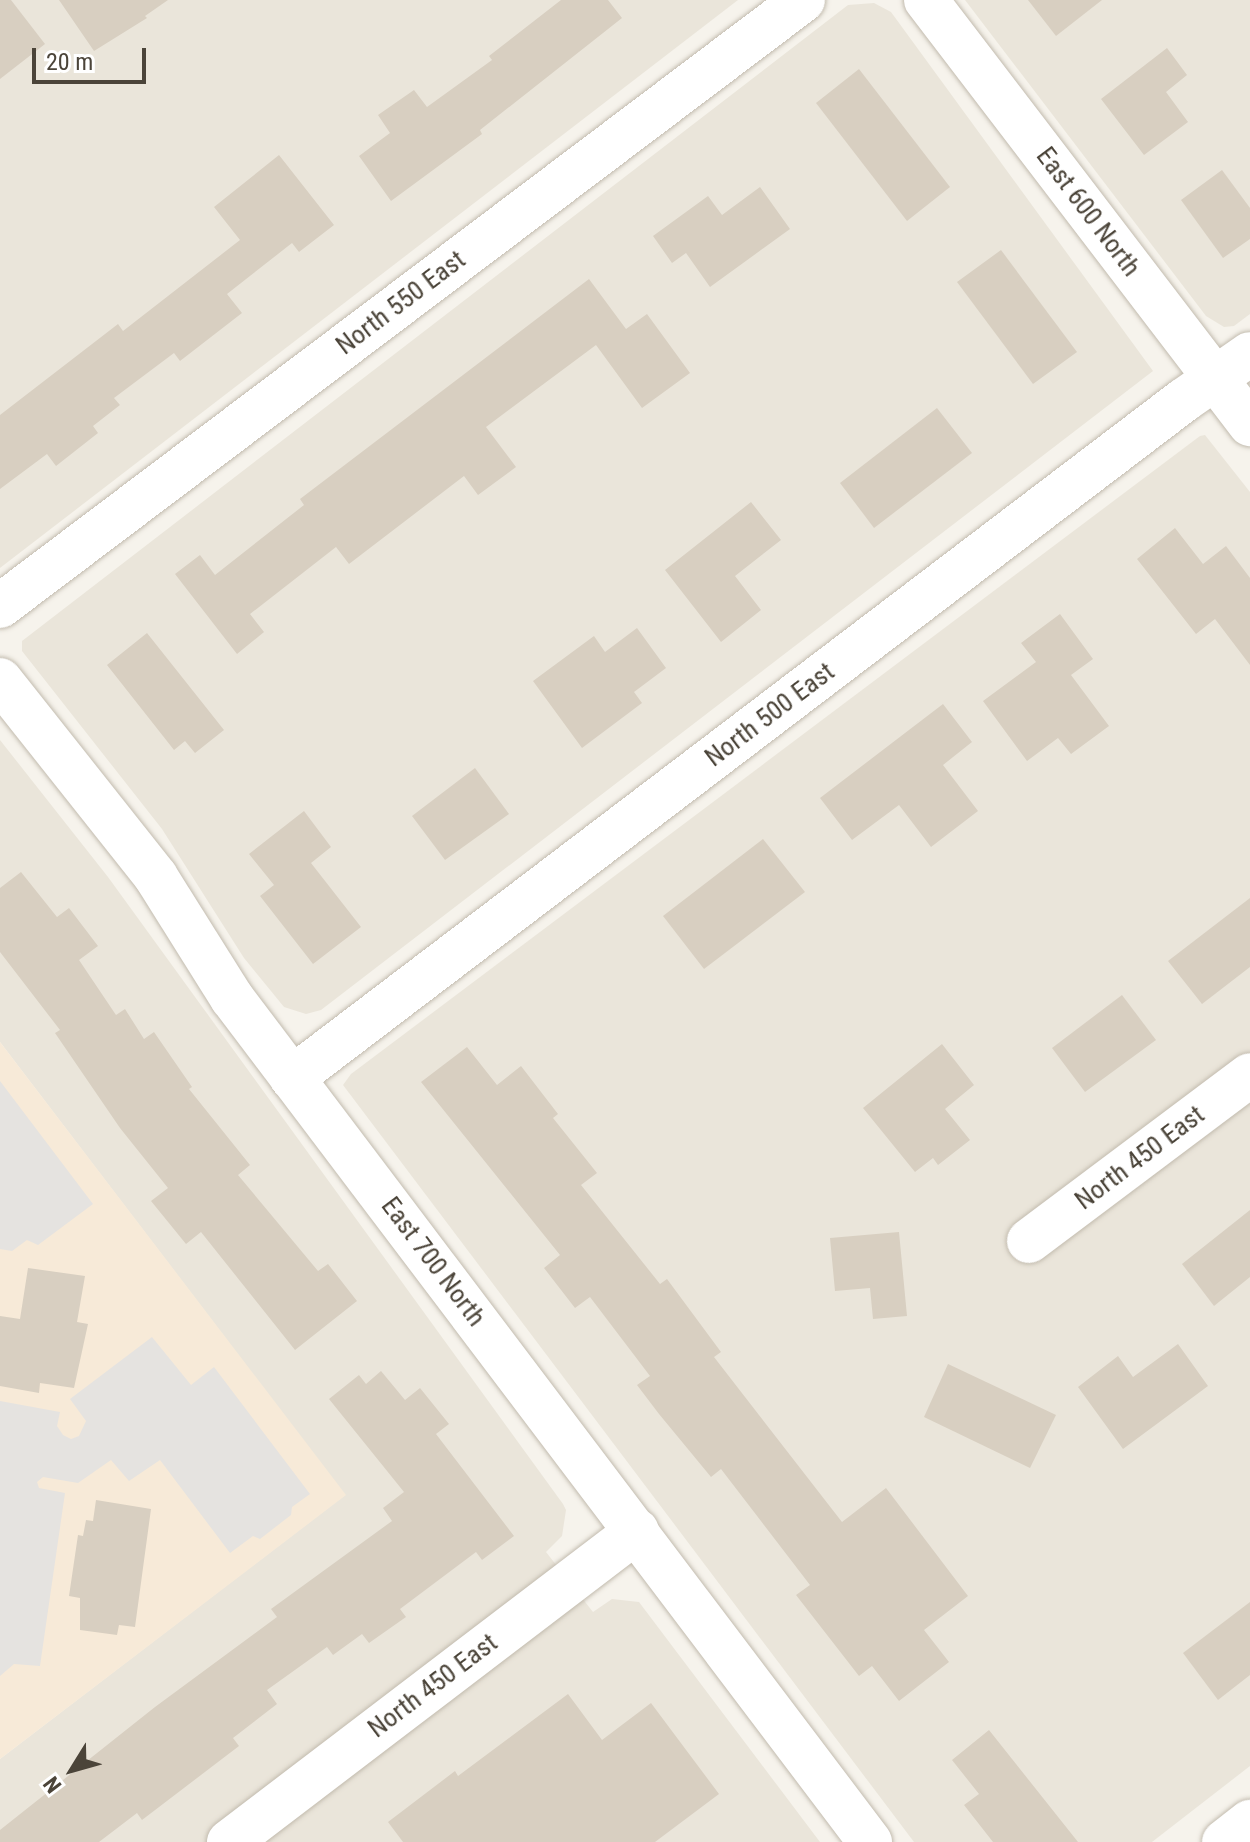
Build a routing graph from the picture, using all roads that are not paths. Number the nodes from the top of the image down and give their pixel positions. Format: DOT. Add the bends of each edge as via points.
graph roads {
  1 [pos="803,0"];
  2 [pos="926,0"];
  3 [pos="1233,367"];
  4 [pos="1250,424"];
  5 [pos="0,606"];
  6 [pos="0,680"];
  7 [pos="1250,1075"];
  8 [pos="292,1078"];
  9 [pos="1029,1241"];
  10 [pos="637,1531"];
  11 [pos="1250,1822"];
  12 [pos="229,1842"];
  13 [pos="870,1842"];
  14 [pos="1224,1842"];
  1 -- 5 [label="street, North 550 East"];
  2 -- 3 [label="street, East 600 North"];
  3 -- 4 [label="street, East 600 North"];
  3 -- 8 [label="street, North 500 East"];
  6 -- 8 [label="street, East 700 North" via="156,877 232,998"];
  7 -- 9 [label="street, North 450 East"];
  8 -- 10 [label="street, East 700 North"];
  10 -- 12 [label="street, North 450 East"];
  10 -- 13 [label="street, East 700 North"];
  11 -- 14 [label="street"];
}
